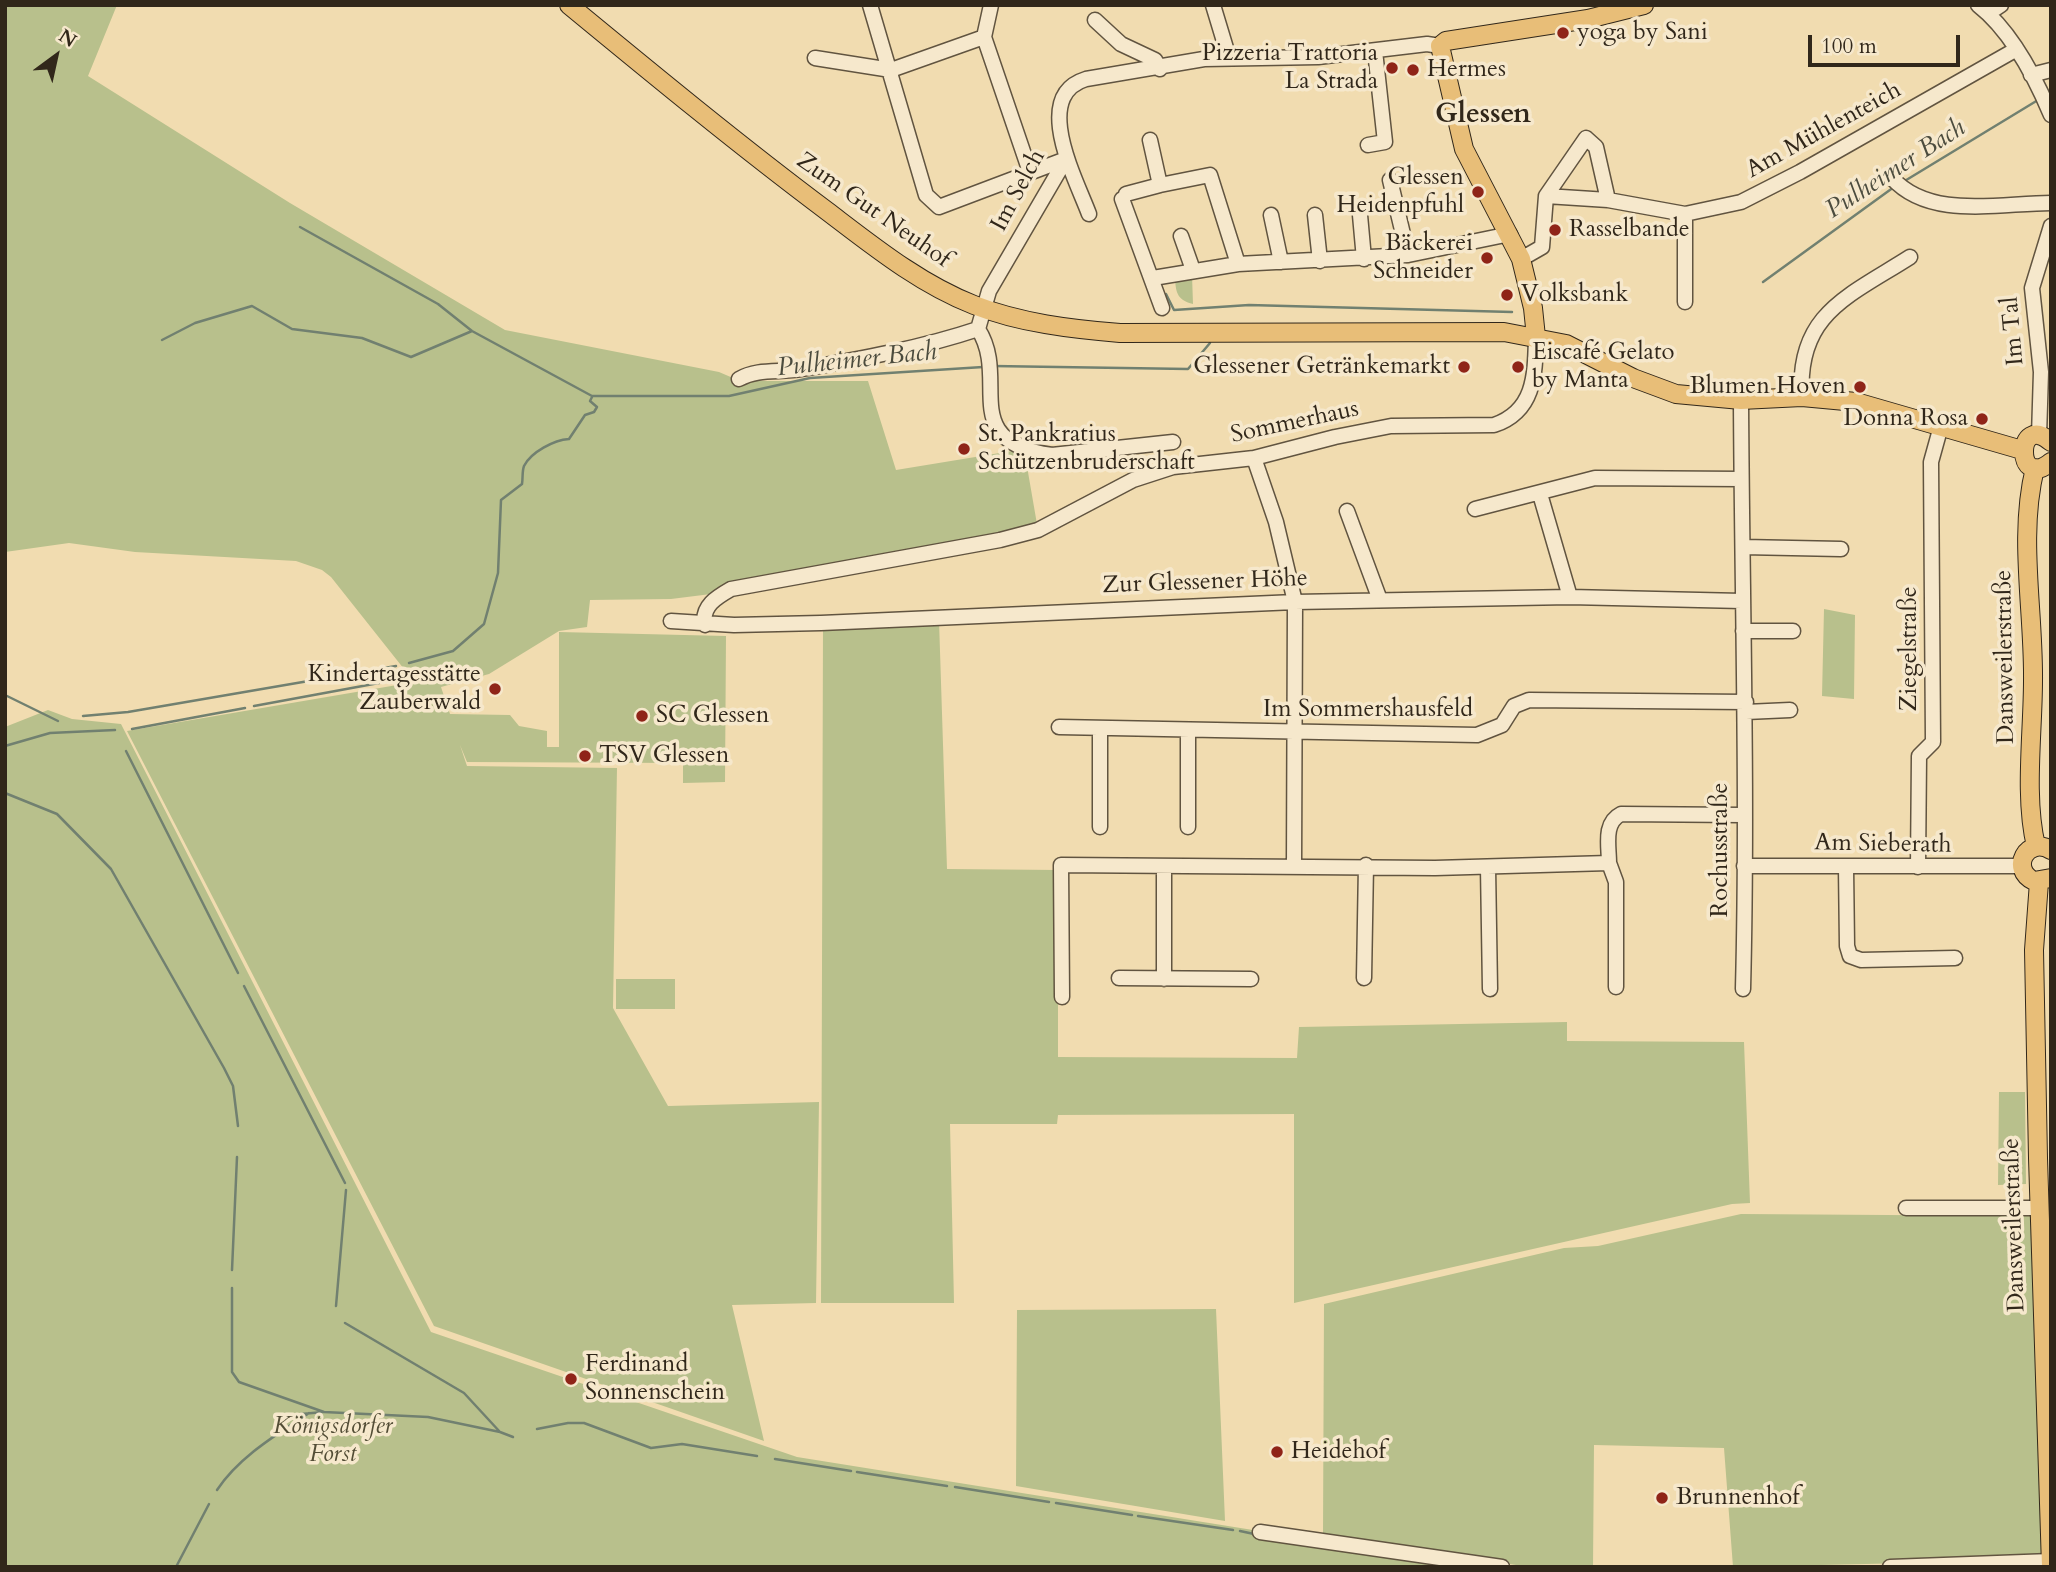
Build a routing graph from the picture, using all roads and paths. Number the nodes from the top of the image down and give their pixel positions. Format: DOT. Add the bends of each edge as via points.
graph roads {
  1 [pos="569,5"];
  2 [pos="870,5"];
  3 [pos="991,5"];
  4 [pos="1213,5"];
  5 [pos="1644,5"];
  6 [pos="1989,8"];
  7 [pos="1095,20"];
  8 [pos="984,37"];
  9 [pos="1440,46"];
  10 [pos="2015,50"];
  11 [pos="1375,51"];
  12 [pos="815,58"];
  13 [pos="1229,58"];
  14 [pos="1160,69"];
  15 [pos="891,70"];
  16 [pos="2051,70"];
  17 [pos="2031,75"];
  18 [pos="2045,103"];
  19 [pos="1150,140"];
  20 [pos="1368,145"];
  21 [pos="1065,155"];
  22 [pos="1030,172"];
  23 [pos="1892,178"];
  24 [pos="1390,180"];
  25 [pos="1160,185"];
  26 [pos="1546,196"];
  27 [pos="1608,200"];
  28 [pos="2051,203"];
  29 [pos="1089,214"];
  30 [pos="1685,214"];
  31 [pos="1270,215"];
  32 [pos="1315,215"];
  33 [pos="1360,215"];
  34 [pos="2051,226"];
  35 [pos="1510,234"];
  36 [pos="1181,236"];
  37 [pos="1408,255"];
  38 [pos="1910,257"];
  39 [pos="1364,259"];
  40 [pos="1521,259"];
  41 [pos="1320,261"];
  42 [pos="1281,262"];
  43 [pos="1238,264"];
  44 [pos="1193,270"];
  45 [pos="1153,278"];
  46 [pos="1685,302"];
  47 [pos="1162,308"];
  48 [pos="984,309"];
  49 [pos="978,329"];
  50 [pos="1536,337"];
  51 [pos="2046,372"];
  52 [pos="739,379"];
  53 [pos="1802,397"];
  54 [pos="1741,400"];
  55 [pos="1941,426"];
  56 [pos="2045,439"];
  57 [pos="1173,442"];
  58 [pos="2022,450"];
  59 [pos="1254,458"];
  60 [pos="2043,465"];
  61 [pos="1741,479"];
  62 [pos="1540,494"];
  63 [pos="1475,509"];
  64 [pos="1347,511"];
  65 [pos="1743,547"];
  66 [pos="1841,549"];
  67 [pos="1570,597"];
  68 [pos="1380,600"];
  69 [pos="1742,601"];
  70 [pos="1295,602"];
  71 [pos="671,621"];
  72 [pos="705,625"];
  73 [pos="1743,631"];
  74 [pos="1793,631"];
  75 [pos="1746,707"];
  76 [pos="1790,710"];
  77 [pos="1059,727"];
  78 [pos="1100,730"];
  79 [pos="1188,732"];
  80 [pos="1293,734"];
  81 [pos="1742,816"];
  82 [pos="1100,827"];
  83 [pos="1188,827"];
  84 [pos="2044,848"];
  85 [pos="1609,863"];
  86 [pos="1366,865"];
  87 [pos="1294,866"];
  88 [pos="1744,866"];
  89 [pos="2021,866"];
  90 [pos="1164,867"];
  91 [pos="1488,867"];
  92 [pos="1846,867"];
  93 [pos="1918,867"];
  94 [pos="2045,880"];
  95 [pos="1955,958"];
  96 [pos="1119,978"];
  97 [pos="1364,978"];
  98 [pos="1164,979"];
  99 [pos="1251,979"];
  100 [pos="1616,987"];
  101 [pos="1490,989"];
  102 [pos="1743,989"];
  103 [pos="1062,996"];
  104 [pos="1906,1208"];
  105 [pos="2039,1208"];
  106 [pos="1260,1532"];
  107 [pos="2051,1562"];
  108 [pos="1503,1567"];
  109 [pos="1890,1567"];
  1 -- 48 [label="main road, Zum Gut Neuhof" via="756,158 875,247 916,276"];
  2 -- 15 [label="street"];
  3 -- 8 [label="street"];
  4 -- 13 [label="street"];
  5 -- 9 [label="main road" via="1588,19 1446,41"];
  6 -- 10 [label="street"];
  7 -- 14 [label="street" via="1121,44 1155,60"];
  8 -- 15 [label="street"];
  8 -- 22 [label="street"];
  9 -- 11 [label="street, Im Selch"];
  9 -- 35 [label="main road" via="1464,149"];
  10 -- 17 [label="street"];
  10 -- 30 [label="street, Am Mühlenteich" via="1741,202"];
  11 -- 13 [label="street, Im Selch" via="1289,59"];
  11 -- 20 [label="street" via="1385,142"];
  12 -- 15 [label="street"];
  13 -- 14 [label="street, Im Selch"];
  14 -- 21 [label="street, Im Selch" via="1072,84 1059,116"];
  15 -- 22 [label="street" via="931,202 939,207"];
  16 -- 17 [label="street"];
  17 -- 18 [label="street"];
  19 -- 25 [label="street"];
  21 -- 22 [label="street"];
  21 -- 29 [label="street"];
  21 -- 48 [label="street, Im Selch" via="989,291"];
  23 -- 28 [label="street" via="1903,190 1948,208"];
  24 -- 37 [label="street"];
  25 -- 43 [label="street" via="1210,175"];
  25 -- 45 [label="street" via="1124,196"];
  26 -- 27 [label="street, Am Mühlenteich"];
  26 -- 27 [label="street" via="1586,138 1597,147"];
  26 -- 40 [label="street" via="1542,247"];
  27 -- 30 [label="street, Am Mühlenteich"];
  30 -- 46 [label="street"];
  31 -- 42 [label="street"];
  32 -- 41 [label="street"];
  33 -- 39 [label="street"];
  34 -- 51 [label="street, Im Tal" via="2032,288"];
  35 -- 37 [label="street"];
  35 -- 40 [label="main road"];
  36 -- 44 [label="street"];
  37 -- 39 [label="street"];
  38 -- 53 [label="street" via="1847,297 1817,324 1805,347"];
  39 -- 41 [label="street"];
  40 -- 50 [label="main road" via="1534,308"];
  41 -- 42 [label="street"];
  42 -- 43 [label="street"];
  43 -- 44 [label="street"];
  44 -- 45 [label="street"];
  45 -- 47 [label="street"];
  48 -- 49 [label="street, Im Selch"];
  48 -- 50 [label="main road, Zum Gut Neuhof" via="1072,329 1120,333 1459,330"];
  49 -- 52 [label="street" via="871,357 788,372 752,372"];
  49 -- 57 [label="street" via="985,345 992,414 999,432 1024,449 1052,455"];
  50 -- 54 [label="main road, Zum Gut Neuhof" via="1566,344 1676,394"];
  50 -- 59 [label="street, Sommerhaus" via="1529,393 1510,420 1494,425 1391,426"];
  51 -- 56 [label="street, Im Tal"];
  53 -- 54 [label="main road, Zum Gut Neuhof"];
  53 -- 55 [label="main road, Zum Gut Neuhof" via="1856,402"];
  54 -- 61 [label="street, Rochusstraße"];
  55 -- 58 [label="main road, Zum Gut Neuhof"];
  55 -- 93 [label="street, Ziegelstraße" via="1931,463 1933,742 1919,756"];
  56 -- 58 [label="main road" via="2026,441"];
  58 -- 60 [label="main road" via="2027,463"];
  59 -- 70 [label="street" via="1276,522"];
  59 -- 72 [label="street, Sommerhaus" via="1173,467 1133,480 1038,530 1000,540 746,584 717,596 705,613"];
  60 -- 84 [label="main road, Dansweilerstraße" via="2029,501 2028,538 2034,678 2032,793"];
  61 -- 62 [label="street" via="1595,478"];
  61 -- 65 [label="street, Rochusstraße"];
  62 -- 63 [label="street"];
  62 -- 67 [label="street"];
  64 -- 68 [label="street"];
  65 -- 66 [label="street"];
  65 -- 69 [label="street, Rochusstraße"];
  67 -- 68 [label="street, Zur Glessener Höhe"];
  67 -- 69 [label="street, Zur Glessener Höhe"];
  68 -- 70 [label="street, Zur Glessener Höhe"];
  69 -- 73 [label="street, Rochusstraße"];
  70 -- 72 [label="street, Zur Glessener Höhe"];
  70 -- 80 [label="street"];
  71 -- 72 [label="street, Zur Glessener Höhe"];
  73 -- 74 [label="street"];
  73 -- 75 [label="street, Rochusstraße"];
  75 -- 76 [label="street"];
  75 -- 80 [label="street, Im Sommershausfeld" via="1529,700 1514,706 1502,725 1477,735"];
  75 -- 81 [label="street, Rochusstraße"];
  77 -- 78 [label="street, Im Sommershausfeld"];
  78 -- 79 [label="street, Im Sommershausfeld"];
  78 -- 82 [label="street"];
  79 -- 80 [label="street, Im Sommershausfeld"];
  79 -- 83 [label="street"];
  80 -- 87 [label="street"];
  81 -- 85 [label="street" via="1621,814 1609,828"];
  81 -- 88 [label="street, Rochusstraße"];
  84 -- 89 [label="main road, Dansweilerstraße" via="2023,856"];
  85 -- 91 [label="street"];
  85 -- 100 [label="street" via="1616,883"];
  86 -- 87 [label="street"];
  86 -- 91 [label="street"];
  86 -- 97 [label="street"];
  87 -- 90 [label="street"];
  88 -- 92 [label="street, Am Sieberath"];
  88 -- 102 [label="street, Rochusstraße"];
  89 -- 93 [label="street, Am Sieberath"];
  89 -- 94 [label="main road, Dansweilerstraße" via="2029,879"];
  90 -- 98 [label="street"];
  90 -- 103 [label="street" via="1061,865"];
  91 -- 101 [label="street"];
  92 -- 93 [label="street, Am Sieberath"];
  92 -- 95 [label="street" via="1850,957"];
  94 -- 105 [label="main road, Dansweilerstraße" via="2034,950"];
  96 -- 98 [label="street"];
  98 -- 99 [label="street"];
  104 -- 105 [label="street"];
  105 -- 107 [label="main road, Dansweilerstraße"];
  106 -- 108 [label="street"];
  107 -- 109 [label="street"];
}
